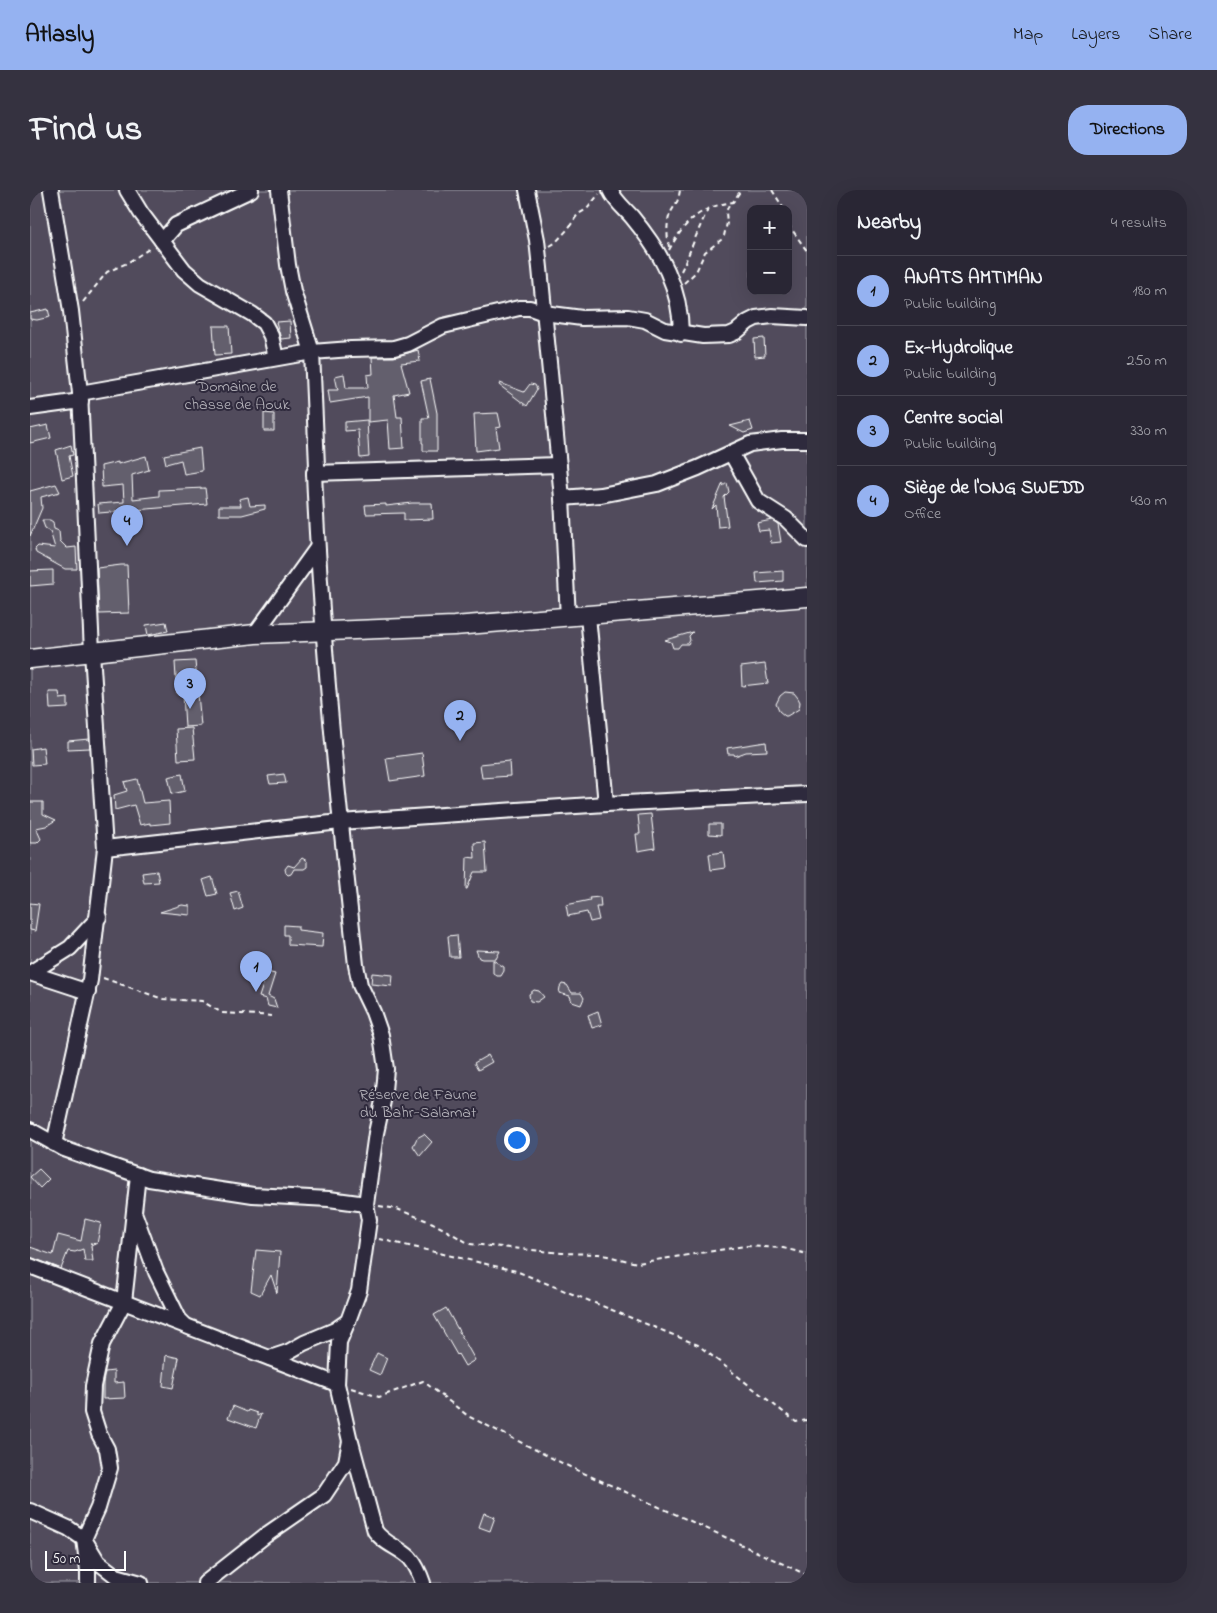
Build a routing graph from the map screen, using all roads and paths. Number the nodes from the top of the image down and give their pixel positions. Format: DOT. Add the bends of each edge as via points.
graph roads {
  1 [pos="50,190"];
  2 [pos="127,190"];
  3 [pos="251,190"];
  4 [pos="279,190"];
  5 [pos="527,190"];
  6 [pos="602,190"];
  7 [pos="610,190"];
  8 [pos="680,190"];
  9 [pos="741,190"];
  10 [pos="772,190"];
  11 [pos="730,202"];
  12 [pos="781,205"];
  13 [pos="710,207"];
  14 [pos="792,230"];
  15 [pos="162,241"];
  16 [pos="669,250"];
  17 [pos="807,251"];
  18 [pos="664,263"];
  19 [pos="540,268"];
  20 [pos="674,287"];
  21 [pos="71,311"];
  22 [pos="544,313"];
  23 [pos="807,318"];
  24 [pos="681,334"];
  25 [pos="312,352"];
  26 [pos="276,358"];
  27 [pos="80,397"];
  28 [pos="30,408"];
  29 [pos="807,440"];
  30 [pos="731,453"];
  31 [pos="559,465"];
  32 [pos="314,473"];
  33 [pos="562,498"];
  34 [pos="807,540"];
  35 [pos="317,548"];
  36 [pos="807,597"];
  37 [pos="588,616"];
  38 [pos="568,618"];
  39 [pos="325,632"];
  40 [pos="255,634"];
  41 [pos="92,652"];
  42 [pos="30,659"];
  43 [pos="807,794"];
  44 [pos="606,804"];
  45 [pos="340,822"];
  46 [pos="105,848"];
  47 [pos="98,917"];
  48 [pos="30,973"];
  49 [pos="91,974"];
  50 [pos="88,992"];
  51 [pos="274,1016"];
  52 [pos="30,1130"];
  53 [pos="54,1144"];
  54 [pos="138,1175"];
  55 [pos="366,1204"];
  56 [pos="133,1212"];
  57 [pos="367,1235"];
  58 [pos="807,1254"];
  59 [pos="30,1266"];
  60 [pos="124,1302"];
  61 [pos="348,1321"];
  62 [pos="186,1326"];
  63 [pos="270,1358"];
  64 [pos="337,1384"];
  65 [pos="807,1420"];
  66 [pos="350,1441"];
  67 [pos="30,1511"];
  68 [pos="84,1539"];
  69 [pos="807,1574"];
  70 [pos="88,1583"];
  71 [pos="141,1583"];
  72 [pos="205,1583"];
  73 [pos="423,1583"];
  1 -- 21 [label="street"];
  2 -- 15 [label="street"];
  3 -- 15 [label="street" via="176,225"];
  4 -- 25 [label="street" via="293,291"];
  5 -- 19 [label="street"];
  6 -- 19 [label="path" via="551,245 549,257"];
  7 -- 18 [label="street"];
  8 -- 16 [label="path" via="678,202 670,213"];
  9 -- 11 [label="path"];
  10 -- 12 [label="path"];
  11 -- 13 [label="path"];
  11 -- 20 [label="path" via="724,236 705,252 696,272"];
  13 -- 16 [label="path" via="684,227"];
  13 -- 20 [label="path"];
  14 -- 17 [label="path"];
  15 -- 21 [label="path" via="107,272 88,297"];
  15 -- 26 [label="street" via="184,270 200,284 264,324 271,336"];
  16 -- 18 [label="path"];
  18 -- 20 [label="street"];
  19 -- 22 [label="street"];
  20 -- 24 [label="street" via="681,313"];
  21 -- 27 [label="street"];
  22 -- 24 [label="street" via="582,318 628,317"];
  22 -- 25 [label="street" via="519,308 444,326 394,348"];
  22 -- 31 [label="street"];
  23 -- 24 [label="street" via="756,318 729,335"];
  25 -- 26 [label="street"];
  25 -- 32 [label="street" via="317,466"];
  26 -- 27 [label="street"];
  27 -- 28 [label="street"];
  27 -- 41 [label="street"];
  29 -- 30 [label="street" via="750,444"];
  30 -- 33 [label="street" via="657,484"];
  30 -- 34 [label="street" via="758,501 786,519"];
  31 -- 32 [label="street"];
  31 -- 33 [label="street"];
  32 -- 35 [label="street"];
  33 -- 38 [label="street"];
  35 -- 39 [label="street"];
  35 -- 40 [label="street"];
  36 -- 37 [label="main road"];
  37 -- 38 [label="main road"];
  37 -- 44 [label="street"];
  38 -- 39 [label="main road"];
  39 -- 40 [label="main road"];
  39 -- 45 [label="street"];
  40 -- 41 [label="main road"];
  41 -- 42 [label="main road"];
  41 -- 46 [label="street"];
  43 -- 44 [label="street"];
  44 -- 45 [label="street"];
  45 -- 46 [label="street"];
  45 -- 55 [label="street" via="356,965 360,986 374,1012 381,1035 386,1069"];
  46 -- 47 [label="street"];
  47 -- 48 [label="street" via="70,948"];
  47 -- 49 [label="street"];
  48 -- 50 [label="street"];
  49 -- 50 [label="street"];
  49 -- 51 [label="path" via="163,999 202,1001 222,1013"];
  50 -- 53 [label="street"];
  52 -- 53 [label="street"];
  53 -- 54 [label="street"];
  54 -- 55 [label="street" via="253,1195"];
  54 -- 56 [label="street"];
  55 -- 57 [label="street"];
  55 -- 58 [label="path" via="397,1209 433,1223 470,1244 599,1254 637,1263 745,1246 783,1248"];
  56 -- 60 [label="street"];
  56 -- 62 [label="street" via="156,1272"];
  57 -- 61 [label="street" via="359,1291"];
  57 -- 65 [label="path" via="516,1271 698,1345 796,1422"];
  59 -- 60 [label="street"];
  60 -- 62 [label="street"];
  60 -- 68 [label="street" via="102,1344 93,1386 92,1412 107,1449 110,1468"];
  61 -- 63 [label="street" via="335,1330"];
  61 -- 64 [label="street" via="339,1342"];
  62 -- 63 [label="street"];
  63 -- 64 [label="street"];
  64 -- 66 [label="street"];
  64 -- 69 [label="path" via="379,1397 423,1381 468,1416 570,1468"];
  66 -- 72 [label="street" via="346,1462 324,1495"];
  66 -- 73 [label="street" via="374,1531 409,1558"];
  67 -- 68 [label="street"];
  68 -- 70 [label="street"];
  68 -- 71 [label="street" via="98,1562 116,1576"];
}
